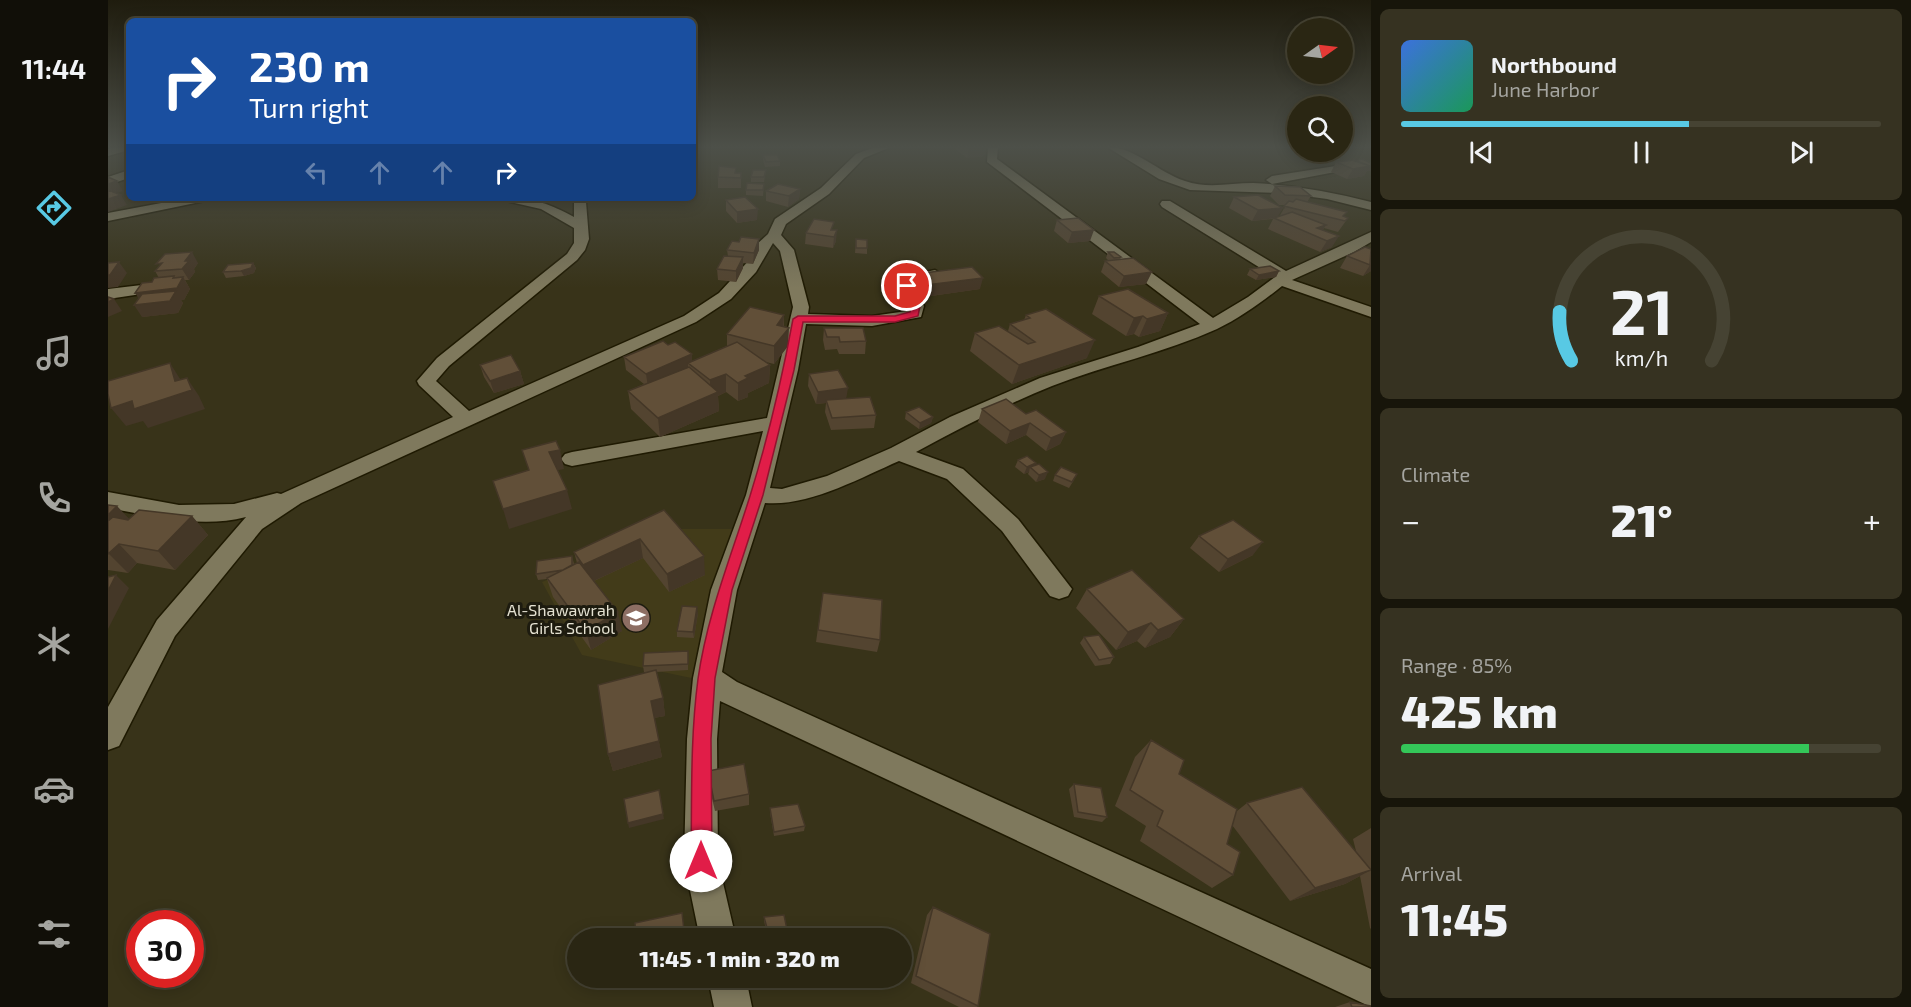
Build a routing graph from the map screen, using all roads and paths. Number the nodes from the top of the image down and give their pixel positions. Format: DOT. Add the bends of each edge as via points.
graph roads {
  1 [pos="821,194"];
  2 [pos="1038,194"];
  3 [pos="1312,194"];
  4 [pos="1321,194"];
  5 [pos="192,201"];
  6 [pos="523,201"];
  7 [pos="581,201"];
  8 [pos="1166,204"];
  9 [pos="1371,206"];
  10 [pos="1308,210"];
  11 [pos="108,217"];
  12 [pos="580,226"];
  13 [pos="774,236"];
  14 [pos="1371,236"];
  15 [pos="1349,249"];
  16 [pos="1371,256"];
  17 [pos="935,275"];
  18 [pos="1283,279"];
  19 [pos="150,289"];
  20 [pos="108,294"];
  21 [pos="1371,312"];
  22 [pos="798,319"];
  23 [pos="1212,325"];
  24 [pos="467,420"];
  25 [pos="775,423"];
  26 [pos="898,453"];
  27 [pos="572,459"];
  28 [pos="757,495"];
  29 [pos="293,497"];
  30 [pos="108,500"];
  31 [pos="1059,589"];
  32 [pos="707,678"];
  33 [pos="108,736"];
  34 [pos="716,928"];
  35 [pos="729,988"];
  36 [pos="1371,989"];
  37 [pos="733,1007"];
  1 -- 13 [label="street" via="780,222"];
  2 -- 23 [label="street"];
  3 -- 10 [label="street"];
  4 -- 9 [label="street"];
  5 -- 11 [label="street"];
  6 -- 12 [label="street" via="545,206"];
  7 -- 12 [label="street"];
  8 -- 18 [label="street"];
  12 -- 24 [label="street" via="583,237 572,257 443,362 426,381"];
  13 -- 22 [label="street" via="788,250 801,307"];
  13 -- 24 [label="street" via="751,269 725,296 690,319"];
  14 -- 15 [label="street"];
  15 -- 16 [label="street"];
  15 -- 18 [label="street"];
  17 -- 22 [label="street" via="910,279 908,294 916,306 915,314 875,320"];
  18 -- 21 [label="street"];
  18 -- 23 [label="street"];
  19 -- 20 [label="street"];
  22 -- 25 [label="street"];
  23 -- 26 [label="street" via="1047,382 957,421"];
  24 -- 29 [label="street"];
  25 -- 27 [label="street"];
  25 -- 28 [label="street"];
  26 -- 28 [label="street" via="836,481 782,497"];
  26 -- 31 [label="street" via="955,474 1010,525"];
  28 -- 32 [label="street" via="724,590"];
  29 -- 30 [label="street" via="234,512 179,513"];
  29 -- 33 [label="street" via="254,523 166,628"];
  32 -- 34 [label="street" via="701,861"];
  32 -- 36 [label="street" via="727,691"];
  35 -- 37 [label="street"];
}
